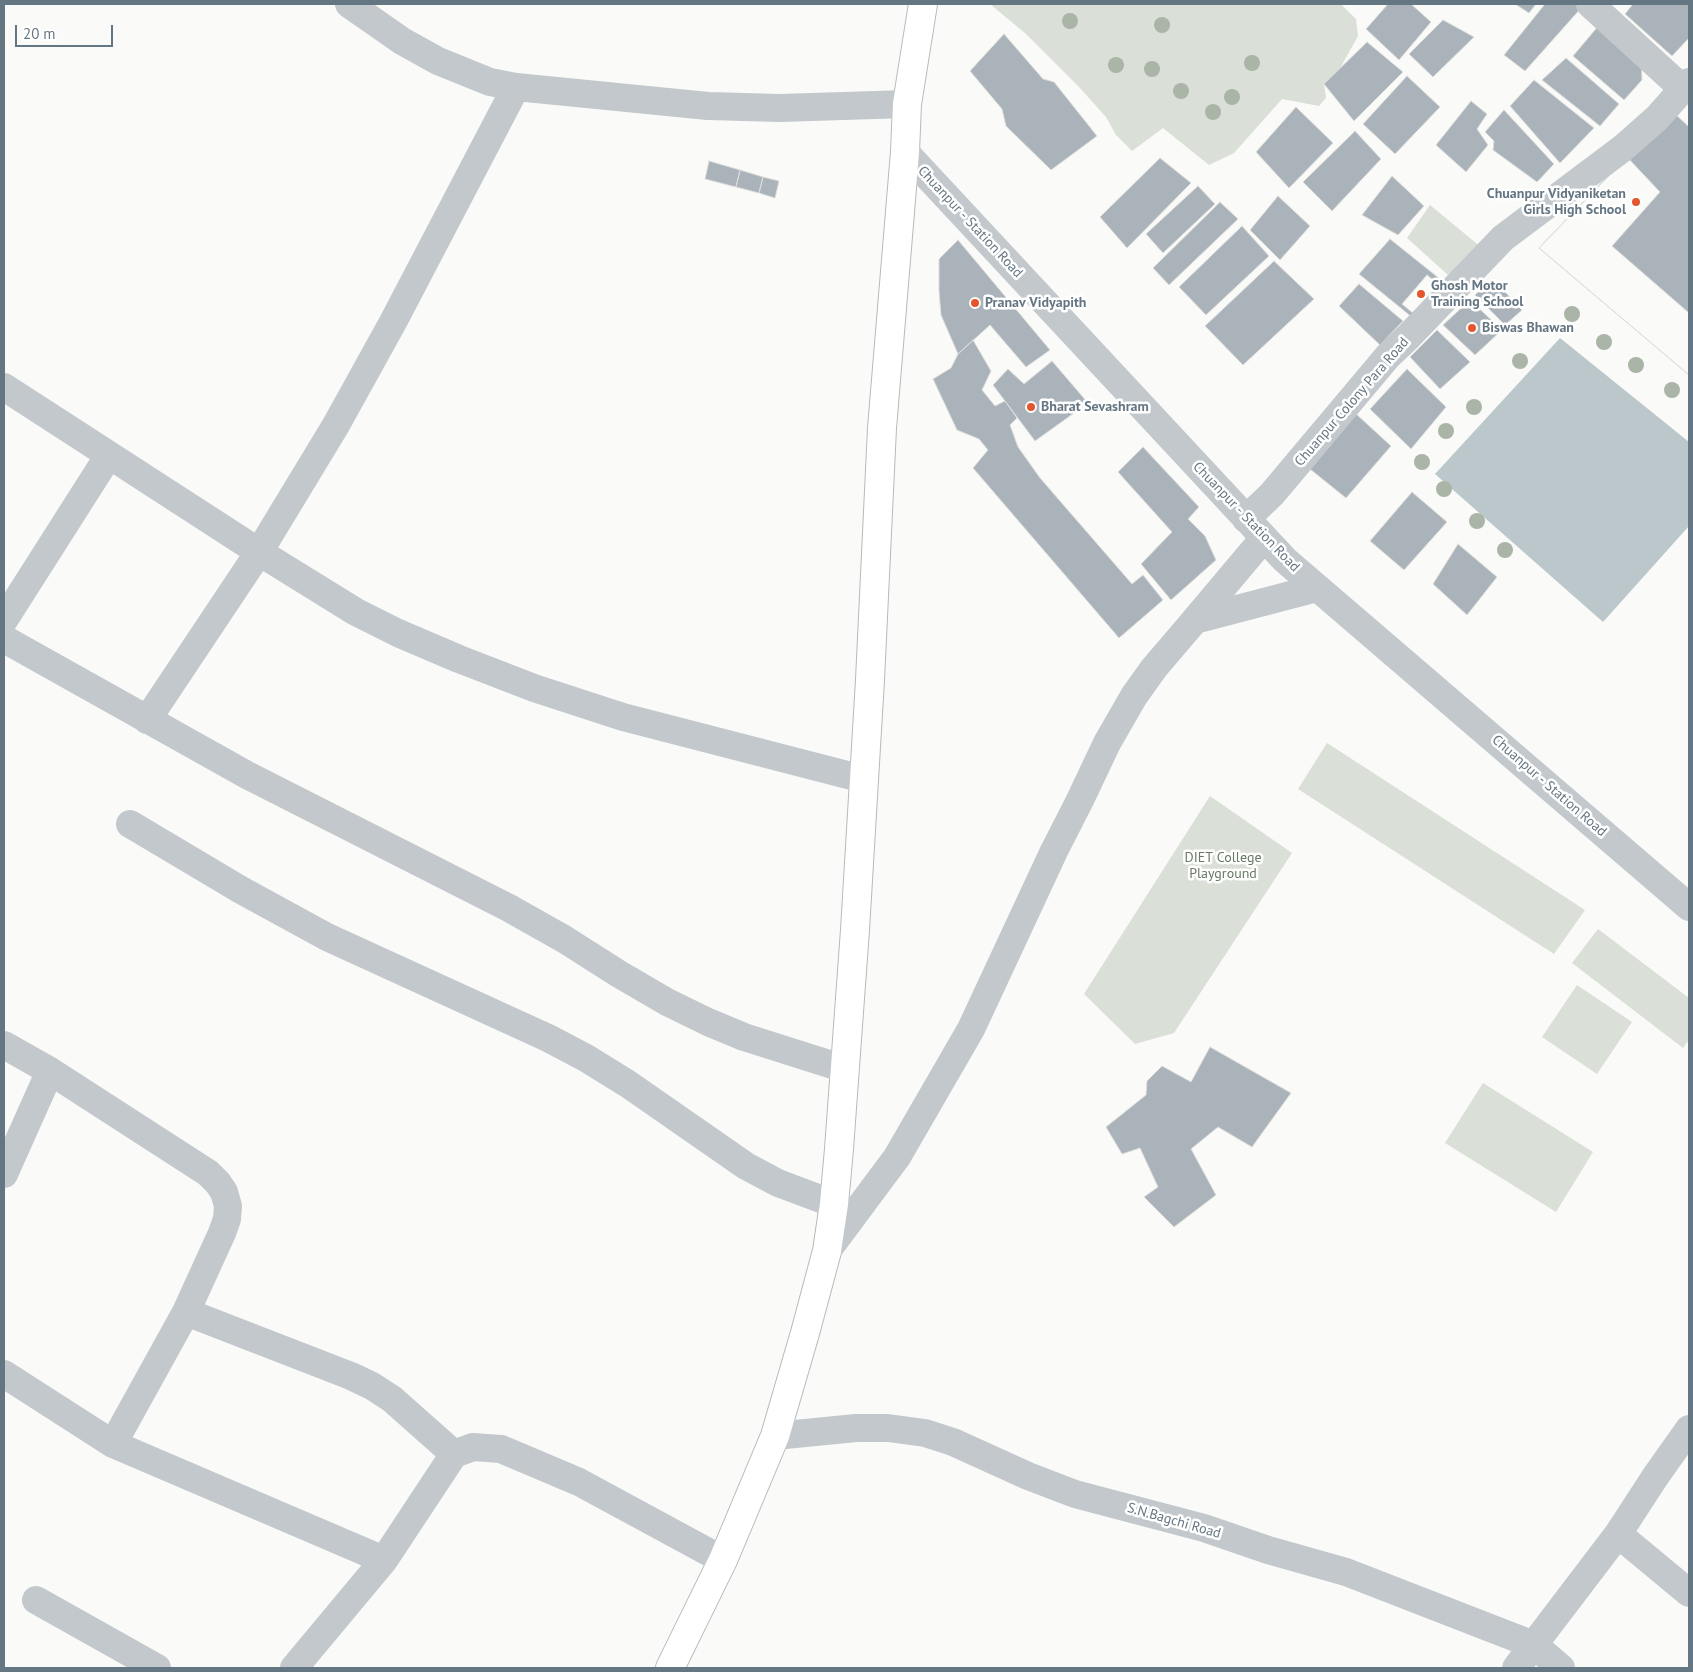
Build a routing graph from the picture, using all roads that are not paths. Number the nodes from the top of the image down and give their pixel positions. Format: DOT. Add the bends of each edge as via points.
graph roads {
  1 [pos="349,4"];
  2 [pos="923,4"];
  3 [pos="1590,4"];
  4 [pos="1686,86"];
  5 [pos="516,87"];
  6 [pos="907,104"];
  7 [pos="905,152"];
  8 [pos="4,387"];
  9 [pos="109,455"];
  10 [pos="1255,528"];
  11 [pos="259,552"];
  12 [pos="1317,588"];
  13 [pos="4,620"];
  14 [pos="1195,620"];
  15 [pos="4,639"];
  16 [pos="148,720"];
  17 [pos="863,779"];
  18 [pos="130,824"];
  19 [pos="1689,907"];
  20 [pos="4,1045"];
  21 [pos="845,1069"];
  22 [pos="50,1071"];
  23 [pos="4,1174"];
  24 [pos="834,1204"];
  25 [pos="827,1251"];
  26 [pos="186,1312"];
  27 [pos="4,1374"];
  28 [pos="1689,1429"];
  29 [pos="775,1436"];
  30 [pos="113,1444"];
  31 [pos="454,1454"];
  32 [pos="1618,1534"];
  33 [pos="384,1560"];
  34 [pos="723,1560"];
  35 [pos="1689,1593"];
  36 [pos="36,1600"];
  37 [pos="1534,1645"];
  38 [pos="157,1668"];
  39 [pos="294,1668"];
  40 [pos="670,1668"];
  41 [pos="1516,1668"];
  42 [pos="1561,1668"];
  1 -- 5 [label="street" via="402,41 438,61 490,82"];
  2 -- 6 [label="main road"];
  3 -- 4 [label="street, Chuanpur Colony Para Road"];
  4 -- 10 [label="street, Chuanpur Colony Para Road" via="1623,148 1503,238 1388,356 1272,494"];
  5 -- 6 [label="street" via="708,106 780,108"];
  5 -- 11 [label="street" via="393,322 336,425"];
  6 -- 7 [label="main road"];
  7 -- 10 [label="street, Chuanpur - Station Road"];
  7 -- 17 [label="main road" via="882,428"];
  8 -- 9 [label="street"];
  9 -- 11 [label="street"];
  9 -- 13 [label="street"];
  10 -- 12 [label="street, Chuanpur - Station Road"];
  10 -- 14 [label="street, Chuanpur Colony Para Road"];
  11 -- 16 [label="street"];
  11 -- 17 [label="street" via="356,612 458,659 623,717"];
  12 -- 14 [label="street"];
  12 -- 19 [label="street, Chuanpur - Station Road"];
  14 -- 25 [label="street, Chuanpur Colony Para Road" via="1134,696 1054,851 971,1029 897,1157"];
  15 -- 16 [label="street"];
  16 -- 21 [label="street" via="256,780 509,908 667,1002 744,1037"];
  17 -- 21 [label="main road"];
  18 -- 24 [label="street" via="327,937 586,1058 746,1166 778,1183"];
  20 -- 22 [label="street"];
  21 -- 24 [label="main road"];
  22 -- 23 [label="street"];
  22 -- 26 [label="street" via="208,1173 224,1192 227,1219"];
  24 -- 25 [label="main road"];
  25 -- 29 [label="main road"];
  26 -- 30 [label="street"];
  26 -- 31 [label="street" via="372,1386 392,1399"];
  27 -- 30 [label="street"];
  28 -- 32 [label="street"];
  29 -- 34 [label="main road"];
  29 -- 37 [label="street, S.N.Bagchi Road" via="856,1428 925,1433 1074,1494 1204,1528 1346,1572"];
  30 -- 33 [label="street"];
  31 -- 33 [label="street"];
  31 -- 34 [label="street" via="472,1447 501,1449 534,1461"];
  32 -- 35 [label="street"];
  32 -- 37 [label="street"];
  33 -- 39 [label="street"];
  34 -- 40 [label="main road"];
  36 -- 38 [label="street"];
  37 -- 41 [label="street"];
  37 -- 42 [label="street, S.N.Bagchi Road"];
}
